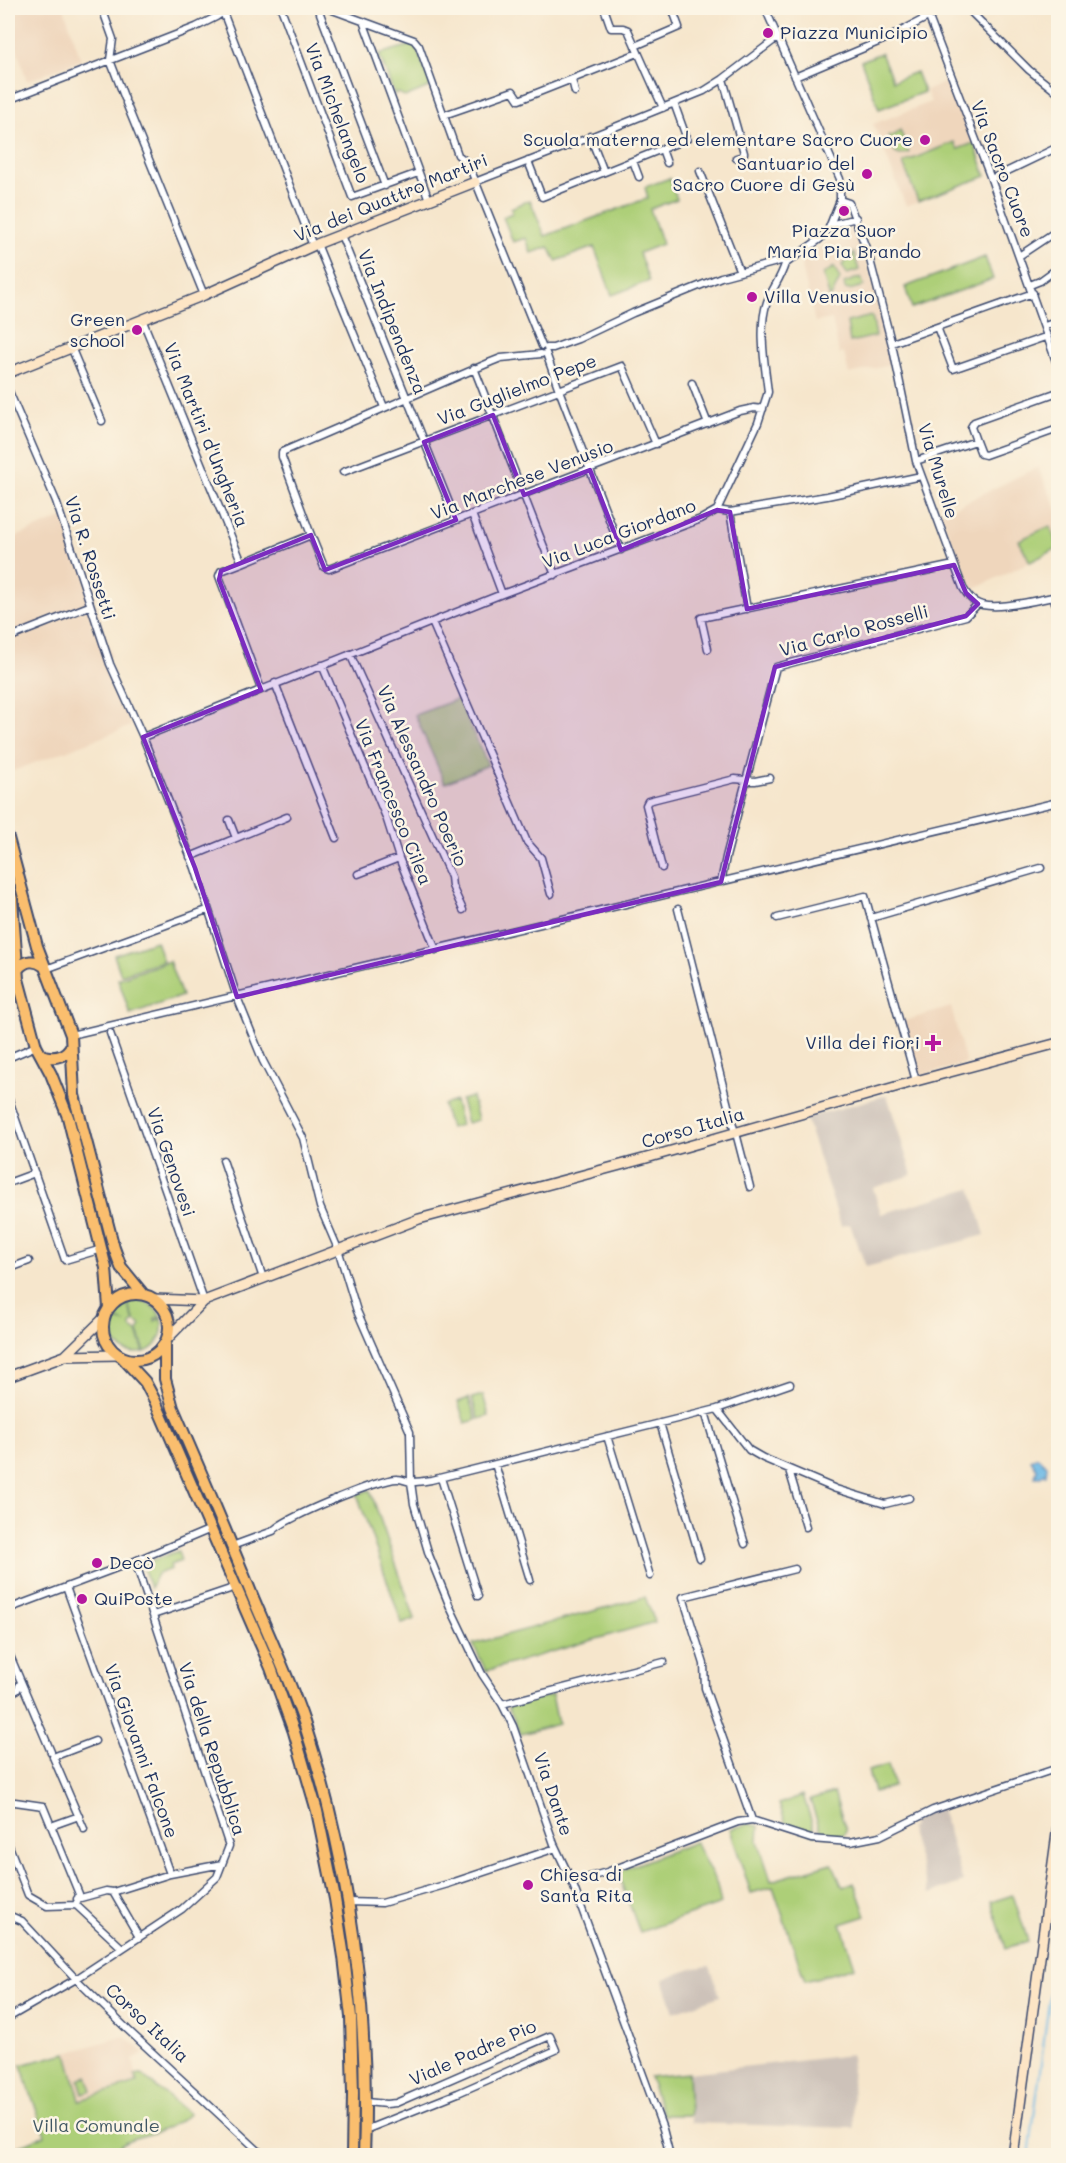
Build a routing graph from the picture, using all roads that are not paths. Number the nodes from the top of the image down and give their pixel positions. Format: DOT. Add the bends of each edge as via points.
graph roads {
  1 [pos="102,8"];
  2 [pos="281,8"];
  3 [pos="318,8"];
  4 [pos="327,8"];
  5 [pos="604,8"];
  6 [pos="672,8"];
  7 [pos="765,8"];
  8 [pos="945,8"];
  9 [pos="967,8"];
  10 [pos="226,10"];
  11 [pos="928,15"];
  12 [pos="363,21"];
  13 [pos="778,41"];
  14 [pos="637,50"];
  15 [pos="110,60"];
  16 [pos="795,77"];
  17 [pos="723,79"];
  18 [pos="572,80"];
  19 [pos="575,92"];
  20 [pos="1059,93"];
  21 [pos="8,100"];
  22 [pos="674,103"];
  23 [pos="663,108"];
  24 [pos="444,114"];
  25 [pos="590,136"];
  26 [pos="1059,147"];
  27 [pos="662,149"];
  28 [pos="736,158"];
  29 [pos="633,160"];
  30 [pos="528,161"];
  31 [pos="667,163"];
  32 [pos="700,171"];
  33 [pos="604,172"];
  34 [pos="418,173"];
  35 [pos="639,177"];
  36 [pos="991,179"];
  37 [pos="475,182"];
  38 [pos="385,186"];
  39 [pos="429,200"];
  40 [pos="840,200"];
  41 [pos="858,222"];
  42 [pos="830,225"];
  43 [pos="1059,230"];
  44 [pos="341,235"];
  45 [pos="315,245"];
  46 [pos="1019,256"];
  47 [pos="789,259"];
  48 [pos="1059,268"];
  49 [pos="740,272"];
  50 [pos="1030,285"];
  51 [pos="1033,293"];
  52 [pos="204,295"];
  53 [pos="142,319"];
  54 [pos="1059,321"];
  55 [pos="1045,326"];
  56 [pos="937,327"];
  57 [pos="1048,336"];
  58 [pos="891,343"];
  59 [pos="71,347"];
  60 [pos="541,351"];
  61 [pos="1059,367"];
  62 [pos="474,369"];
  63 [pos="8,373"];
  64 [pos="692,382"];
  65 [pos="8,389"];
  66 [pos="559,390"];
  67 [pos="1059,392"];
  68 [pos="407,399"];
  69 [pos="384,407"];
  70 [pos="763,409"];
  71 [pos="493,415"];
  72 [pos="102,421"];
  73 [pos="708,424"];
  74 [pos="1059,429"];
  75 [pos="976,441"];
  76 [pos="424,442"];
  77 [pos="656,444"];
  78 [pos="915,461"];
  79 [pos="590,470"];
  80 [pos="344,472"];
  81 [pos="921,476"];
  82 [pos="524,495"];
  83 [pos="717,510"];
  84 [pos="730,512"];
  85 [pos="472,514"];
  86 [pos="456,520"];
  87 [pos="311,535"];
  88 [pos="621,550"];
  89 [pos="242,562"];
  90 [pos="954,565"];
  91 [pos="555,575"];
  92 [pos="502,594"];
  93 [pos="1056,596"];
  94 [pos="978,604"];
  95 [pos="89,606"];
  96 [pos="747,609"];
  97 [pos="1059,621"];
  98 [pos="432,622"];
  99 [pos="8,638"];
  100 [pos="708,649"];
  101 [pos="350,654"];
  102 [pos="322,665"];
  103 [pos="275,683"];
  104 [pos="261,689"];
  105 [pos="143,737"];
  106 [pos="770,778"];
  107 [pos="746,780"];
  108 [pos="1059,802"];
  109 [pos="287,817"];
  110 [pos="229,820"];
  111 [pos="8,838"];
  112 [pos="236,838"];
  113 [pos="336,838"];
  114 [pos="190,857"];
  115 [pos="399,858"];
  116 [pos="662,868"];
  117 [pos="1041,868"];
  118 [pos="358,874"];
  119 [pos="721,882"];
  120 [pos="8,884"];
  121 [pos="551,894"];
  122 [pos="678,909"];
  123 [pos="207,910"];
  124 [pos="464,910"];
  125 [pos="777,918"];
  126 [pos="871,918"];
  127 [pos="436,950"];
  128 [pos="45,968"];
  129 [pos="13,970"];
  130 [pos="8,989"];
  131 [pos="21,991"];
  132 [pos="237,997"];
  133 [pos="110,1033"];
  134 [pos="70,1035"];
  135 [pos="1059,1043"];
  136 [pos="70,1048"];
  137 [pos="38,1051"];
  138 [pos="8,1058"];
  139 [pos="916,1081"];
  140 [pos="8,1097"];
  141 [pos="735,1133"];
  142 [pos="223,1160"];
  143 [pos="35,1173"];
  144 [pos="8,1183"];
  145 [pos="750,1187"];
  146 [pos="102,1249"];
  147 [pos="338,1249"];
  148 [pos="29,1261"];
  149 [pos="8,1269"];
  150 [pos="263,1278"];
  151 [pos="148,1296"];
  152 [pos="204,1301"];
  153 [pos="109,1308"];
  154 [pos="104,1318"];
  155 [pos="166,1341"];
  156 [pos="64,1356"];
  157 [pos="120,1356"];
  158 [pos="8,1377"];
  159 [pos="790,1384"];
  160 [pos="717,1409"];
  161 [pos="705,1412"];
  162 [pos="660,1423"];
  163 [pos="607,1436"];
  164 [pos="495,1464"];
  165 [pos="789,1470"];
  166 [pos="441,1478"];
  167 [pos="411,1482"];
  168 [pos="909,1498"];
  169 [pos="806,1527"];
  170 [pos="211,1529"];
  171 [pos="745,1544"];
  172 [pos="232,1546"];
  173 [pos="700,1558"];
  174 [pos="135,1561"];
  175 [pos="795,1569"];
  176 [pos="650,1576"];
  177 [pos="530,1580"];
  178 [pos="66,1587"];
  179 [pos="236,1587"];
  180 [pos="478,1596"];
  181 [pos="8,1609"];
  182 [pos="153,1616"];
  183 [pos="8,1651"];
  184 [pos="664,1662"];
  185 [pos="21,1682"];
  186 [pos="8,1694"];
  187 [pos="502,1704"];
  188 [pos="95,1741"];
  189 [pos="51,1752"];
  190 [pos="1059,1768"];
  191 [pos="15,1802"];
  192 [pos="79,1816"];
  193 [pos="752,1820"];
  194 [pos="51,1826"];
  195 [pos="1059,1826"];
  196 [pos="84,1829"];
  197 [pos="8,1843"];
  198 [pos="556,1848"];
  199 [pos="222,1864"];
  200 [pos="170,1874"];
  201 [pos="572,1882"];
  202 [pos="113,1892"];
  203 [pos="77,1902"];
  204 [pos="348,1902"];
  205 [pos="8,1915"];
  206 [pos="139,1937"];
  207 [pos="122,1948"];
  208 [pos="76,1979"];
  209 [pos="8,2019"];
  210 [pos="366,2102"];
  211 [pos="365,2130"];
  212 [pos="264,2156"];
  213 [pos="352,2156"];
  214 [pos="364,2156"];
  215 [pos="670,2156"];
  216 [pos="1013,2156"];
  1 -- 15 [label="street" via="113,39"];
  2 -- 38 [label="street, Via Michelangelo" via="352,197"];
  3 -- 38 [label="street"];
  4 -- 12 [label="street"];
  5 -- 14 [label="street" via="610,27 627,29"];
  6 -- 14 [label="street" via="680,27"];
  7 -- 13 [label="street"];
  8 -- 11 [label="street"];
  9 -- 20 [label="street" via="1029,70"];
  10 -- 15 [label="street" via="196,27"];
  10 -- 45 [label="street"];
  11 -- 16 [label="street" via="890,37"];
  11 -- 36 [label="street, Via Sacro Cuore"];
  12 -- 24 [label="street" via="416,41"];
  12 -- 34 [label="street"];
  13 -- 16 [label="street"];
  13 -- 17 [label="street, Via dei Quattro Martiri"];
  14 -- 18 [label="street"];
  14 -- 23 [label="street"];
  15 -- 21 [label="street"];
  15 -- 52 [label="street"];
  16 -- 40 [label="street" via="840,179"];
  17 -- 22 [label="street, Via dei Quattro Martiri"];
  17 -- 28 [label="street" via="744,153"];
  18 -- 19 [label="street"];
  18 -- 24 [label="street" via="519,100 513,91"];
  22 -- 23 [label="street, Via dei Quattro Martiri"];
  22 -- 27 [label="street" via="687,140"];
  23 -- 25 [label="street, Via dei Quattro Martiri"];
  24 -- 37 [label="street" via="458,156 467,161"];
  25 -- 30 [label="street, Via dei Quattro Martiri"];
  25 -- 33 [label="street"];
  26 -- 36 [label="street"];
  27 -- 29 [label="street"];
  27 -- 31 [label="street"];
  29 -- 33 [label="street"];
  29 -- 35 [label="street"];
  30 -- 33 [label="street" via="542,197"];
  30 -- 37 [label="street, Via dei Quattro Martiri"];
  32 -- 49 [label="street"];
  34 -- 38 [label="street, Via Michelangelo"];
  34 -- 39 [label="street"];
  36 -- 46 [label="street, Via Sacro Cuore"];
  37 -- 39 [label="street, Via dei Quattro Martiri"];
  37 -- 60 [label="street"];
  39 -- 44 [label="street, Via dei Quattro Martiri"];
  40 -- 41 [label="street" via="849,203"];
  40 -- 42 [label="street"];
  41 -- 42 [label="street"];
  41 -- 58 [label="street, Via Murelle"];
  42 -- 47 [label="street" via="820,239"];
  43 -- 46 [label="street"];
  44 -- 45 [label="street, Via dei Quattro Martiri"];
  44 -- 68 [label="street, Via Indipendenza"];
  45 -- 52 [label="street, Via dei Quattro Martiri"];
  45 -- 69 [label="street"];
  46 -- 50 [label="street, Via Sacro Cuore"];
  47 -- 49 [label="street"];
  47 -- 70 [label="street, Via Luca Giordano" via="767,303 763,323 768,392"];
  48 -- 50 [label="street"];
  49 -- 60 [label="street"];
  50 -- 51 [label="street, Via Sacro Cuore"];
  51 -- 55 [label="street, Via Sacro Cuore"];
  51 -- 56 [label="street"];
  52 -- 53 [label="street, Via dei Quattro Martiri"];
  53 -- 59 [label="street, Via dei Quattro Martiri"];
  53 -- 89 [label="street, Via Martiri d'Ungheria"];
  54 -- 55 [label="street"];
  55 -- 57 [label="street, Via Sacro Cuore"];
  56 -- 57 [label="street" via="953,369"];
  56 -- 58 [label="street"];
  57 -- 61 [label="street, Via Sacro Cuore"];
  58 -- 78 [label="street, Via Murelle"];
  59 -- 63 [label="street, Via dei Quattro Martiri"];
  59 -- 72 [label="street"];
  60 -- 62 [label="street" via="501,358"];
  60 -- 66 [label="street"];
  62 -- 68 [label="street"];
  62 -- 71 [label="street"];
  64 -- 73 [label="street"];
  65 -- 95 [label="street, Via R. Rossetti" via="56,501"];
  66 -- 71 [label="street, Via Guglielmo Pepe"];
  66 -- 77 [label="street, Via Guglielmo Pepe" via="622,366"];
  66 -- 79 [label="street"];
  67 -- 75 [label="street" via="974,422 971,427"];
  68 -- 76 [label="street, Via Indipendenza"];
  68 -- 87 [label="street" via="282,453"];
  70 -- 73 [label="street, Via Marchese Venusio" via="748,409"];
  70 -- 83 [label="street, Via Luca Giordano"];
  71 -- 76 [label="street, Via Guglielmo Pepe"];
  71 -- 82 [label="street"];
  73 -- 77 [label="street, Via Marchese Venusio"];
  74 -- 75 [label="street" via="985,455"];
  75 -- 78 [label="street"];
  76 -- 80 [label="street, Via Guglielmo Pepe"];
  76 -- 86 [label="street, Via Indipendenza"];
  77 -- 79 [label="street, Via Marchese Venusio"];
  78 -- 81 [label="street, Via Murelle"];
  79 -- 82 [label="street, Via Marchese Venusio"];
  79 -- 88 [label="street"];
  81 -- 84 [label="street"];
  81 -- 90 [label="street, Via Murelle"];
  82 -- 85 [label="street, Via Marchese Venusio"];
  82 -- 91 [label="street"];
  83 -- 84 [label="street"];
  83 -- 88 [label="street, Via Luca Giordano"];
  84 -- 96 [label="street"];
  85 -- 86 [label="street, Via Marchese Venusio"];
  85 -- 92 [label="street"];
  86 -- 87 [label="street, Via Marchese Venusio" via="327,569"];
  87 -- 89 [label="street"];
  88 -- 91 [label="street, Via Luca Giordano"];
  89 -- 104 [label="street" via="221,571 219,576"];
  90 -- 94 [label="street, Via Murelle" via="966,593"];
  90 -- 96 [label="street"];
  91 -- 92 [label="street, Via Luca Giordano"];
  92 -- 98 [label="street, Via Luca Giordano"];
  93 -- 94 [label="street" via="1016,604"];
  93 -- 97 [label="street"];
  94 -- 107 [label="street, Via Carlo Rosselli" via="966,616 776,667"];
  95 -- 99 [label="street"];
  95 -- 105 [label="street, Via R. Rossetti"];
  96 -- 100 [label="street" via="701,619"];
  98 -- 101 [label="street, Via Luca Giordano"];
  98 -- 121 [label="street" via="526,839 543,862"];
  101 -- 102 [label="street, Via Luca Giordano"];
  101 -- 124 [label="street, Via Alessandro Poerio"];
  102 -- 103 [label="street, Via Luca Giordano"];
  102 -- 115 [label="street, Via Francesco Cilea" via="386,817"];
  103 -- 104 [label="street, Via Luca Giordano"];
  103 -- 113 [label="street"];
  104 -- 105 [label="street, Via Luca Giordano"];
  105 -- 114 [label="street, Via R. Rossetti"];
  106 -- 107 [label="street"];
  107 -- 116 [label="street" via="735,779 648,801"];
  107 -- 119 [label="street, Via Carlo Rosselli"];
  108 -- 119 [label="street"];
  109 -- 112 [label="street"];
  110 -- 112 [label="street"];
  111 -- 128 [label="main road"];
  112 -- 114 [label="street"];
  114 -- 123 [label="street, Via R. Rossetti"];
  115 -- 118 [label="street"];
  115 -- 127 [label="street, Via Francesco Cilea"];
  117 -- 126 [label="street"];
  119 -- 127 [label="street"];
  120 -- 129 [label="main road" via="16,948"];
  122 -- 141 [label="street"];
  123 -- 128 [label="street"];
  123 -- 132 [label="street, Via R. Rossetti"];
  125 -- 126 [label="street" via="865,896"];
  126 -- 139 [label="street"];
  127 -- 132 [label="street"];
  128 -- 129 [label="main road" via="28,962"];
  128 -- 134 [label="main road"];
  129 -- 131 [label="main road"];
  130 -- 131 [label="street"];
  131 -- 137 [label="main road"];
  132 -- 134 [label="street"];
  132 -- 147 [label="street, Via Dante" via="263,1061 303,1138 320,1207"];
  133 -- 152 [label="street, Via Genovesi"];
  134 -- 136 [label="main road"];
  135 -- 139 [label="street, Corso Italia"];
  136 -- 137 [label="main road" via="56,1058"];
  136 -- 151 [label="main road" via="74,1095 114,1248 121,1267"];
  137 -- 138 [label="street"];
  137 -- 146 [label="main road" via="68,1117"];
  139 -- 141 [label="street, Corso Italia"];
  140 -- 143 [label="street"];
  141 -- 145 [label="street"];
  141 -- 147 [label="street, Corso Italia" via="419,1219"];
  142 -- 150 [label="street"];
  143 -- 144 [label="street"];
  143 -- 146 [label="street" via="65,1260"];
  146 -- 153 [label="main road"];
  147 -- 150 [label="street, Corso Italia"];
  147 -- 167 [label="street, Via Dante" via="357,1311 411,1432"];
  148 -- 149 [label="street"];
  150 -- 152 [label="street, Corso Italia"];
  151 -- 152 [label="street"];
  151 -- 153 [label="main road" via="124,1296"];
  151 -- 155 [label="main road" via="168,1316"];
  152 -- 155 [label="street"];
  153 -- 154 [label="main road"];
  154 -- 156 [label="street"];
  154 -- 157 [label="main road" via="105,1339"];
  155 -- 157 [label="main road" via="147,1358"];
  155 -- 172 [label="main road" via="165,1379 170,1401"];
  156 -- 157 [label="street"];
  156 -- 158 [label="street"];
  157 -- 170 [label="main road" via="150,1391"];
  159 -- 160 [label="street"];
  160 -- 161 [label="street"];
  160 -- 165 [label="street" via="749,1450"];
  161 -- 162 [label="street"];
  161 -- 171 [label="street"];
  162 -- 163 [label="street"];
  162 -- 173 [label="street"];
  163 -- 164 [label="street"];
  163 -- 176 [label="street"];
  164 -- 166 [label="street"];
  164 -- 177 [label="street"];
  165 -- 168 [label="street" via="885,1504"];
  165 -- 169 [label="street"];
  166 -- 167 [label="street"];
  166 -- 180 [label="street"];
  167 -- 172 [label="street" via="398,1479 372,1485"];
  167 -- 187 [label="street, Via Dante" via="429,1555 450,1607 482,1674"];
  170 -- 174 [label="street"];
  170 -- 179 [label="main road"];
  172 -- 204 [label="main road" via="303,1720 327,1802"];
  174 -- 178 [label="street"];
  174 -- 182 [label="street, Via della Repubblica"];
  175 -- 193 [label="street" via="683,1597 704,1664 705,1688"];
  178 -- 181 [label="street"];
  178 -- 200 [label="street, Via Giovanni Falcone"];
  179 -- 182 [label="street"];
  179 -- 213 [label="main road" via="294,1732 317,1811 335,1899 351,2017"];
  182 -- 199 [label="street, Via della Repubblica" via="229,1846"];
  183 -- 185 [label="street"];
  184 -- 187 [label="street"];
  185 -- 186 [label="street" via="17,1690"];
  185 -- 189 [label="street"];
  187 -- 198 [label="street, Via Dante"];
  188 -- 192 [label="street" via="53,1757"];
  190 -- 193 [label="street" via="933,1810 880,1836 853,1841 811,1839"];
  191 -- 194 [label="street" via="43,1806"];
  192 -- 194 [label="street"];
  192 -- 196 [label="street"];
  193 -- 201 [label="street"];
  194 -- 203 [label="street" via="79,1894"];
  195 -- 216 [label="street"];
  197 -- 203 [label="street" via="28,1895 47,1906"];
  198 -- 201 [label="street, Via Dante"];
  198 -- 204 [label="street" via="382,1903"];
  199 -- 200 [label="street"];
  199 -- 206 [label="street, Via della Repubblica" via="217,1877 182,1909"];
  200 -- 202 [label="street"];
  201 -- 215 [label="street, Via Dante"];
  202 -- 203 [label="street"];
  202 -- 206 [label="street"];
  203 -- 207 [label="street"];
  204 -- 210 [label="main road" via="363,2014"];
  205 -- 208 [label="street, Corso Italia" via="22,1921"];
  206 -- 207 [label="street, Via della Repubblica"];
  207 -- 208 [label="street, Via della Repubblica"];
  208 -- 209 [label="street, Via della Repubblica"];
  208 -- 212 [label="street, Corso Italia"];
  210 -- 211 [label="main road"];
  210 -- 211 [label="street, Viale Padre Pio" via="396,2103 550,2036 556,2050"];
  211 -- 214 [label="main road"];
}
